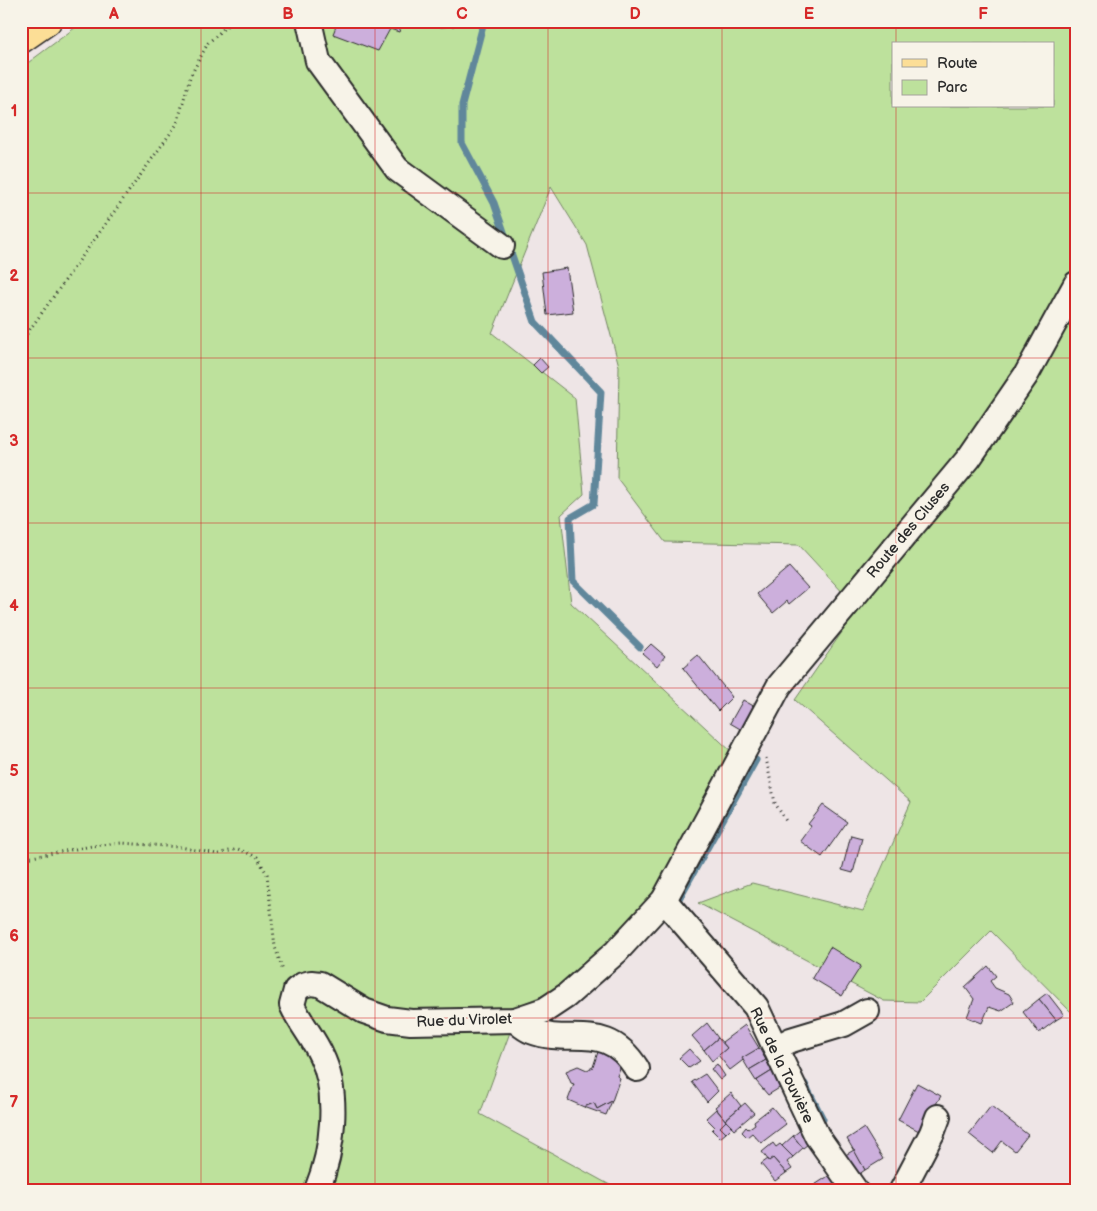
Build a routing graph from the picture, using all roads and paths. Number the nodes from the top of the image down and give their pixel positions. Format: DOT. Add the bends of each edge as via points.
graph roads {
  1 [pos="47,21"];
  2 [pos="232,21"];
  3 [pos="309,21"];
  4 [pos="21,39"];
  5 [pos="502,246"];
  6 [pos="1075,290"];
  7 [pos="21,342"];
  8 [pos="751,739"];
  9 [pos="735,772"];
  10 [pos="786,821"];
  11 [pos="21,859"];
  12 [pos="664,900"];
  13 [pos="296,990"];
  14 [pos="867,1011"];
  15 [pos="515,1020"];
  16 [pos="775,1048"];
  17 [pos="637,1068"];
  18 [pos="938,1117"];
  19 [pos="317,1190"];
  20 [pos="855,1190"];
  21 [pos="902,1190"];
  1 -- 4 [label="main road"];
  2 -- 7 [label="path" via="208,43 190,77 177,124"];
  3 -- 5 [label="street" via="318,61 396,169"];
  6 -- 8 [label="street, Route des Cluses" via="1026,375 969,458 779,686"];
  8 -- 9 [label="street, Route des Cluses"];
  8 -- 10 [label="path" via="764,752 775,803"];
  9 -- 12 [label="street, Rue du Virolet"];
  11 -- 13 [label="path" via="121,843 180,847 218,854 238,849 257,857 267,874 275,947 284,973"];
  12 -- 15 [label="street, Rue du Virolet" via="616,952 566,996 545,1010"];
  12 -- 16 [label="street, Rue de la Touvière" via="756,1007"];
  13 -- 15 [label="street, Rue du Virolet" via="303,985 320,984 364,1011 411,1022"];
  13 -- 19 [label="street" via="292,1005 322,1056 334,1105 324,1174"];
  14 -- 16 [label="street" via="844,1024"];
  15 -- 17 [label="street" via="529,1031 541,1034 606,1041 620,1048"];
  16 -- 20 [label="street, Rue de la Touvière" via="817,1136"];
  18 -- 21 [label="street"];
}
